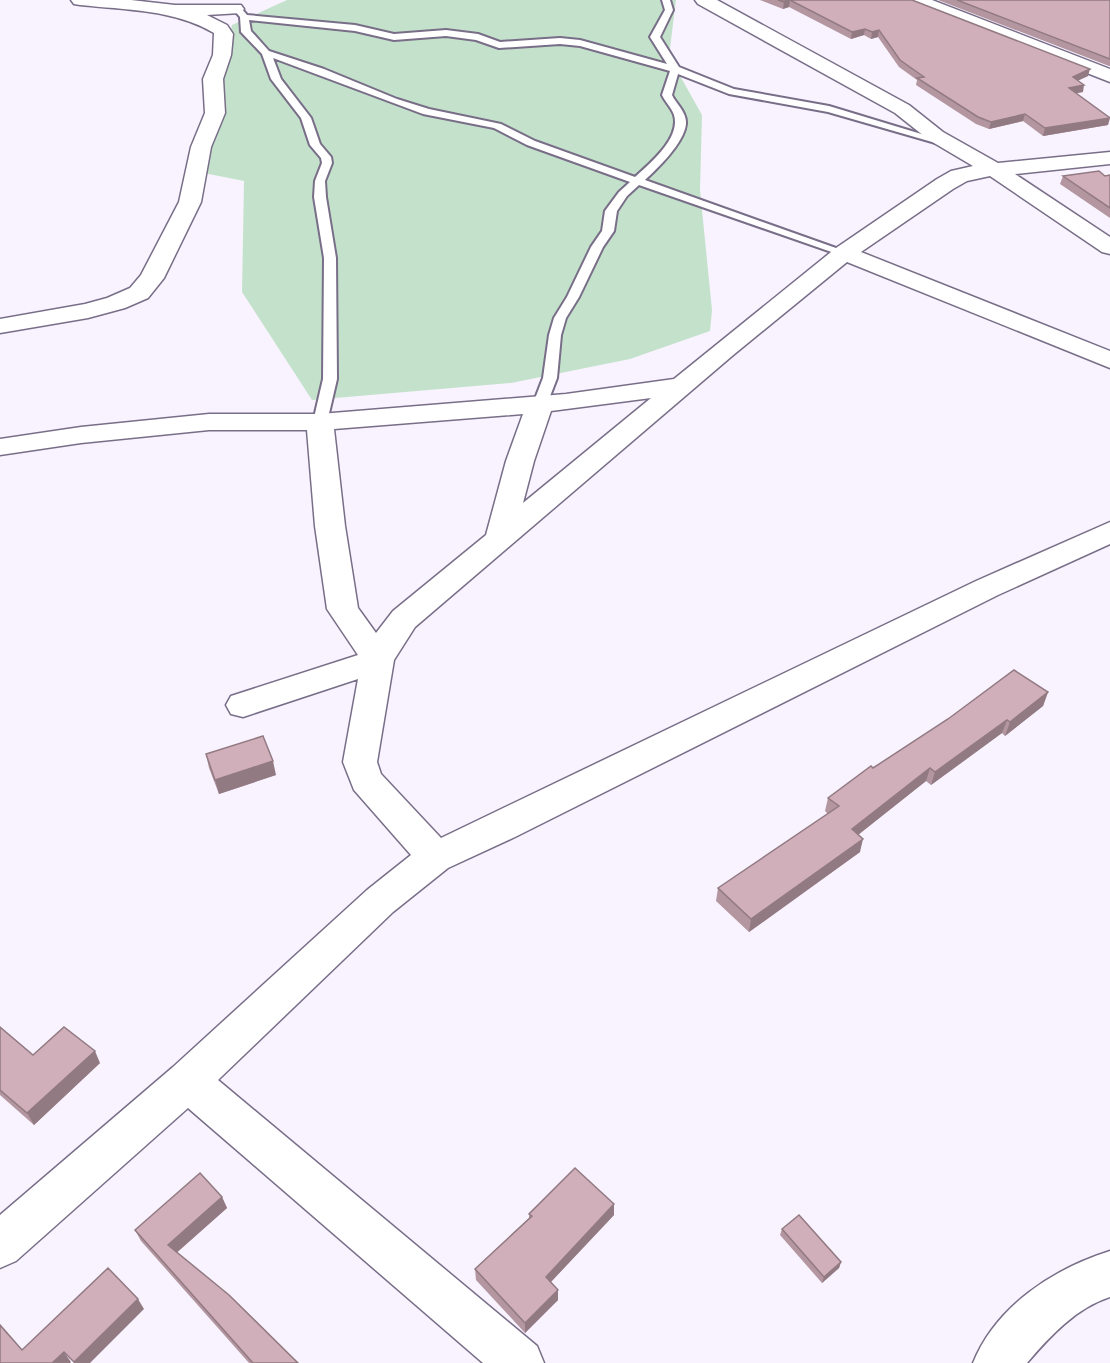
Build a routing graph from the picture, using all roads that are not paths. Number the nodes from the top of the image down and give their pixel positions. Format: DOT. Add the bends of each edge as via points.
graph roads {
  1 [pos="90,0"];
  2 [pos="666,0"];
  3 [pos="704,0"];
  4 [pos="916,0"];
  5 [pos="175,9"];
  6 [pos="227,9"];
  7 [pos="266,53"];
  8 [pos="675,69"];
  9 [pos="1110,76"];
  10 [pos="947,143"];
  11 [pos="1110,158"];
  12 [pos="992,168"];
  13 [pos="635,181"];
  14 [pos="1110,247"];
  15 [pos="844,253"];
  16 [pos="0,326"];
  17 [pos="1110,360"];
  18 [pos="681,386"];
  19 [pos="540,404"];
  20 [pos="320,422"];
  21 [pos="0,447"];
  22 [pos="1110,531"];
  23 [pos="500,536"];
  24 [pos="378,660"];
  25 [pos="243,705"];
  26 [pos="435,857"];
  27 [pos="188,1081"];
  28 [pos="0,1245"];
  29 [pos="1110,1274"];
  30 [pos="520,1363"];
  31 [pos="997,1363"];
  1 -- 5 [label="street"];
  2 -- 8 [label="lane" via="669,10 655,37"];
  3 -- 10 [label="street" via="890,101"];
  4 -- 9 [label="street"];
  5 -- 6 [label="street"];
  5 -- 16 [label="street" via="207,21 224,34 222,55 213,79 215,113 201,147 190,202 152,278 139,293 116,303"];
  6 -- 7 [label="lane"];
  6 -- 8 [label="lane" via="394,37 454,34 500,45 566,41"];
  7 -- 13 [label="lane" via="405,105 497,126 531,143"];
  7 -- 20 [label="lane" via="276,79 306,118 315,145 327,163 320,181 320,197 330,258 330,379"];
  8 -- 10 [label="lane" via="732,92 829,109"];
  8 -- 13 [label="lane" via="667,95 681,124 671,146"];
  10 -- 12 [label="street"];
  11 -- 12 [label="street"];
  12 -- 14 [label="street"];
  12 -- 15 [label="street" via="968,173 945,184"];
  13 -- 15 [label="lane"];
  13 -- 19 [label="lane" via="611,211 608,231 560,318 550,378"];
  15 -- 17 [label="street"];
  15 -- 18 [label="street"];
  18 -- 19 [label="street"];
  18 -- 23 [label="street"];
  19 -- 20 [label="street"];
  19 -- 23 [label="street"];
  20 -- 21 [label="street" via="208,422"];
  20 -- 24 [label="street" via="343,609"];
  22 -- 26 [label="street"];
  23 -- 24 [label="street" via="404,619"];
  24 -- 25 [label="street"];
  24 -- 26 [label="street" via="360,762 362,772"];
  26 -- 27 [label="street" via="380,901"];
  27 -- 28 [label="street"];
  27 -- 30 [label="street"];
  29 -- 31 [label="street" via="1089,1280 1058,1301 1032,1322"];
}
